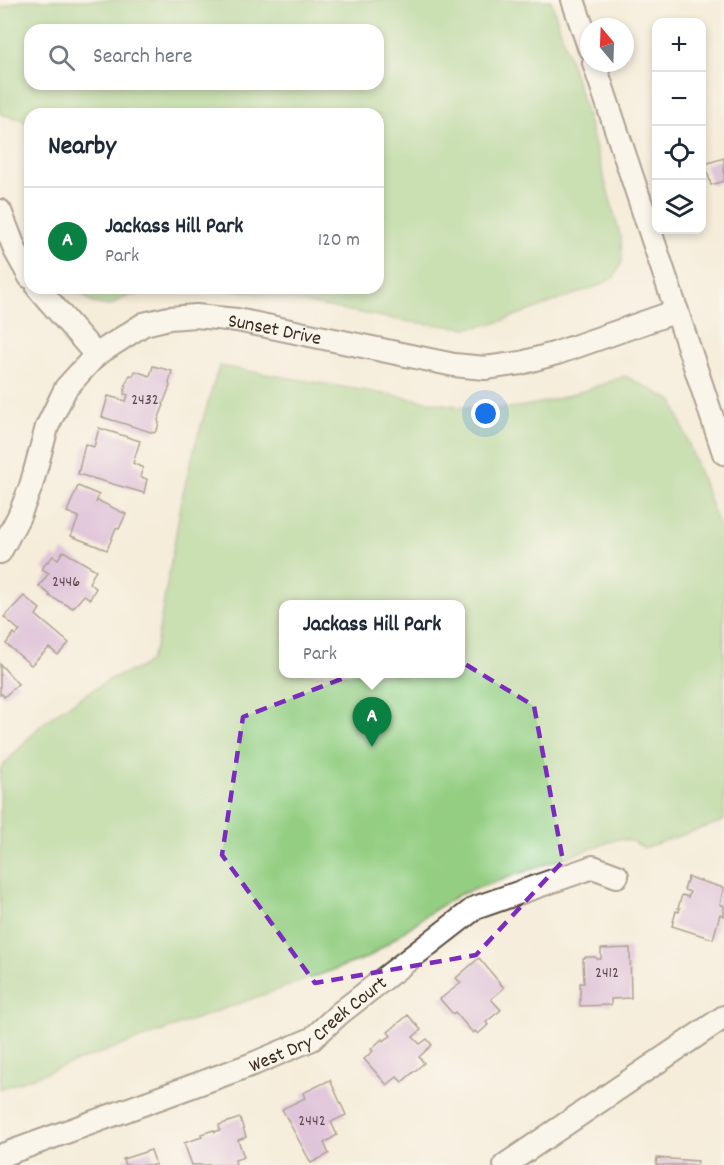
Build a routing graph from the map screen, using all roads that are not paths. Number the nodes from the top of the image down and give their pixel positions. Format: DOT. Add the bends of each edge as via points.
graph roads {
  1 [pos="573,0"];
  2 [pos="580,21"];
  3 [pos="597,72"];
  4 [pos="0,211"];
  5 [pos="24,266"];
  6 [pos="43,294"];
  7 [pos="676,311"];
  8 [pos="96,355"];
  9 [pos="724,453"];
  10 [pos="0,552"];
  11 [pos="617,876"];
  12 [pos="724,1017"];
  13 [pos="0,1156"];
  14 [pos="505,1165"];
  1 -- 2 [label="street"];
  3 -- 7 [label="street"];
  4 -- 5 [label="street"];
  6 -- 8 [label="street"];
  7 -- 8 [label="street, Sunset Drive" via="556,353 485,368 454,366 237,320 196,316 144,324"];
  7 -- 9 [label="street"];
  8 -- 10 [label="street, Sunset Drive" via="66,388 53,411 31,486"];
  11 -- 13 [label="street, West Dry Creek Court" via="593,867 475,908 312,1039"];
  12 -- 14 [label="street"];
}
